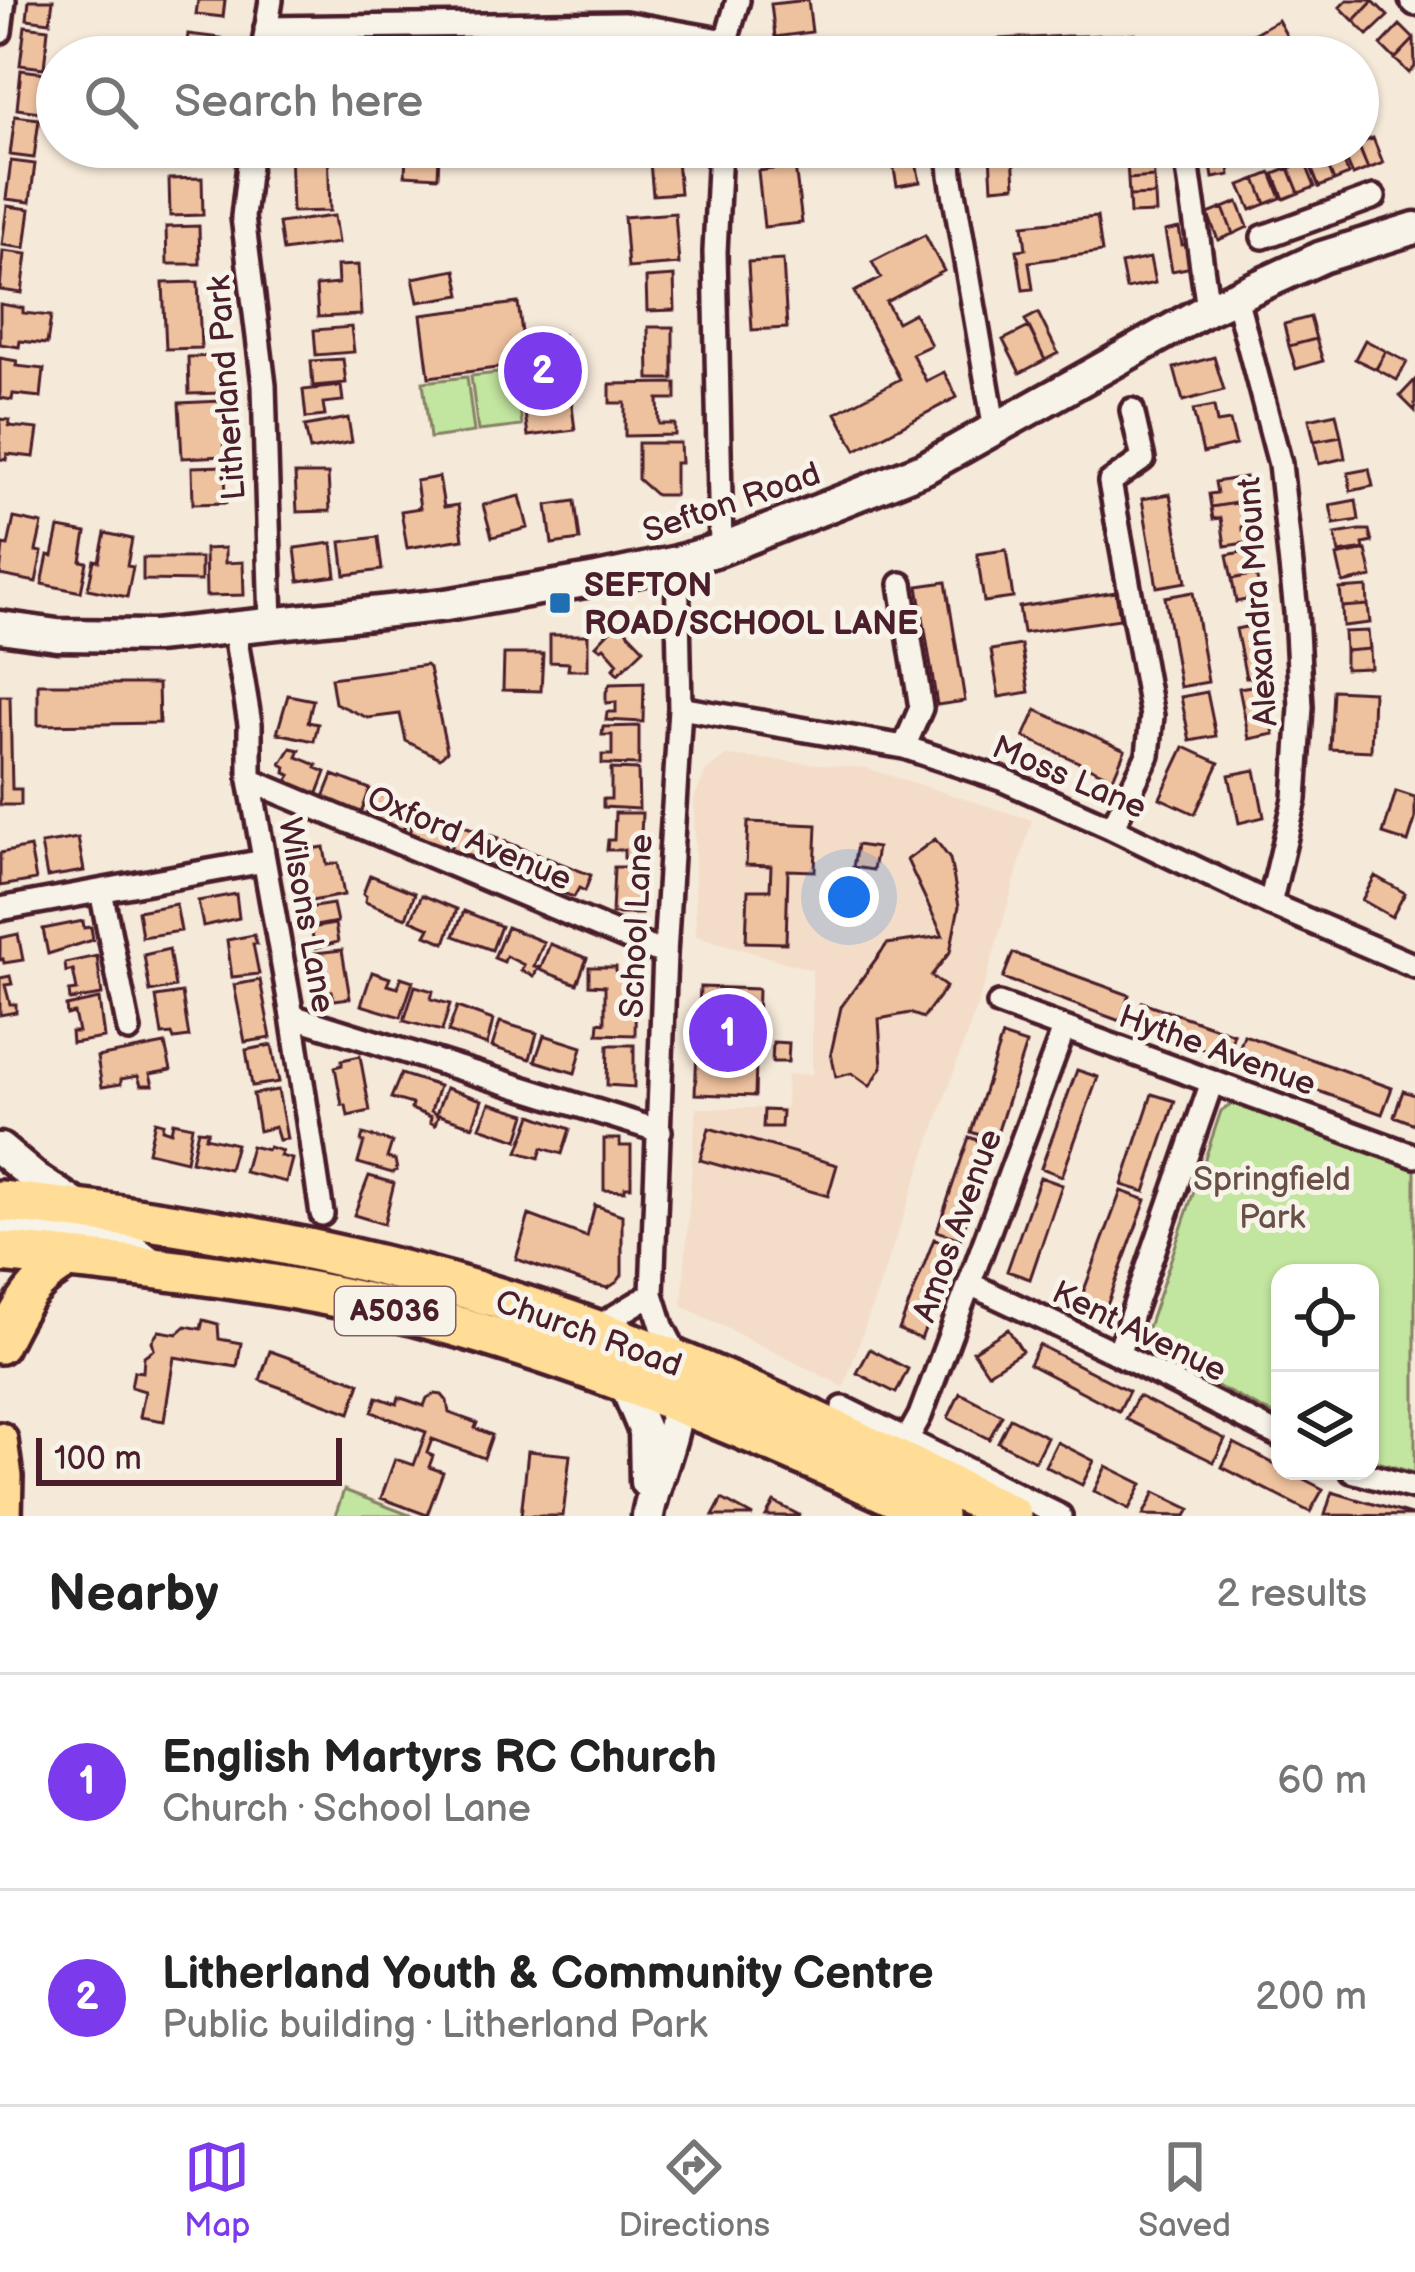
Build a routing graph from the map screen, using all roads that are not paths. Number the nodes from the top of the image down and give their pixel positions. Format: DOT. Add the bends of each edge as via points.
graph roads {
  1 [pos="4,0"];
  2 [pos="271,0"];
  3 [pos="737,0"];
  4 [pos="266,28"];
  5 [pos="0,32"];
  6 [pos="265,36"];
  7 [pos="676,36"];
  8 [pos="729,36"];
  9 [pos="249,168"];
  10 [pos="720,168"];
  11 [pos="951,168"];
  12 [pos="1190,168"];
  13 [pos="1374,197"];
  14 [pos="1308,221"];
  15 [pos="1415,228"];
  16 [pos="1263,237"];
  17 [pos="1322,257"];
  18 [pos="1222,303"];
  19 [pos="1132,410"];
  20 [pos="995,430"];
  21 [pos="721,549"];
  22 [pos="677,562"];
  23 [pos="901,584"];
  24 [pos="271,624"];
  25 [pos="234,628"];
  26 [pos="4,630"];
  27 [pos="680,708"];
  28 [pos="904,747"];
  29 [pos="250,780"];
  30 [pos="1112,828"];
  31 [pos="264,861"];
  32 [pos="101,891"];
  33 [pos="1270,904"];
  34 [pos="0,909"];
  35 [pos="665,954"];
  36 [pos="1415,966"];
  37 [pos="999,1004"];
  38 [pos="292,1016"];
  39 [pos="1064,1029"];
  40 [pos="129,1030"];
  41 [pos="1212,1082"];
  42 [pos="660,1131"];
  43 [pos="0,1149"];
  44 [pos="1415,1156"];
  45 [pos="0,1201"];
  46 [pos="85,1210"];
  47 [pos="322,1214"];
  48 [pos="0,1227"];
  49 [pos="0,1252"];
  50 [pos="74,1259"];
  51 [pos="157,1268"];
  52 [pos="970,1284"];
  53 [pos="652,1294"];
  54 [pos="594,1329"];
  55 [pos="0,1346"];
  56 [pos="637,1346"];
  57 [pos="1118,1354"];
  58 [pos="681,1363"];
  59 [pos="625,1384"];
  60 [pos="675,1403"];
  61 [pos="843,1408"];
  62 [pos="1271,1431"];
  63 [pos="0,1440"];
  64 [pos="906,1441"];
  65 [pos="1379,1478"];
  66 [pos="1415,1488"];
  67 [pos="649,1504"];
  68 [pos="4,1516"];
  69 [pos="937,1516"];
  70 [pos="1011,1516"];
  71 [pos="1060,1516"];
  1 -- 5 [label="street"];
  2 -- 4 [label="street"];
  3 -- 8 [label="street"];
  4 -- 6 [label="street"];
  4 -- 7 [label="street" via="625,23"];
  9 -- 24 [label="street, Litherland Park" via="243,217 264,385"];
  10 -- 21 [label="street"];
  11 -- 20 [label="street"];
  12 -- 18 [label="street, Alexandra Mount"];
  13 -- 14 [label="street"];
  14 -- 16 [label="street"];
  14 -- 17 [label="street"];
  15 -- 17 [label="main road, Sefton Road"];
  17 -- 18 [label="main road, Sefton Road"];
  18 -- 20 [label="main road, Sefton Road"];
  18 -- 33 [label="street, Alexandra Mount" via="1280,464 1296,612 1295,800"];
  19 -- 30 [label="street" via="1143,460 1110,482 1152,716 1148,755"];
  20 -- 21 [label="main road, Sefton Road" via="925,468"];
  21 -- 22 [label="main road, Sefton Road"];
  22 -- 24 [label="main road, Sefton Road" via="446,605"];
  22 -- 27 [label="street, School Lane"];
  23 -- 28 [label="street" via="921,709"];
  24 -- 25 [label="main road, Sefton Road"];
  25 -- 26 [label="main road, Sefton Road" via="155,636"];
  25 -- 29 [label="street, Wilsons Lane"];
  27 -- 28 [label="street, Moss Lane"];
  27 -- 35 [label="street, School Lane"];
  28 -- 30 [label="street, Moss Lane"];
  29 -- 31 [label="street, Wilsons Lane"];
  29 -- 35 [label="street, Oxford Avenue"];
  30 -- 33 [label="street, Moss Lane"];
  31 -- 32 [label="street"];
  31 -- 38 [label="street, Wilsons Lane"];
  32 -- 34 [label="street"];
  32 -- 40 [label="street"];
  33 -- 36 [label="street, Moss Lane"];
  35 -- 42 [label="street, School Lane"];
  37 -- 39 [label="street, Hythe Avenue"];
  38 -- 42 [label="street"];
  38 -- 47 [label="street, Wilsons Lane"];
  39 -- 41 [label="street, Hythe Avenue"];
  39 -- 52 [label="street, Amos Avenue"];
  41 -- 44 [label="street, Hythe Avenue"];
  41 -- 57 [label="street"];
  42 -- 53 [label="street, School Lane"];
  43 -- 46 [label="main road"];
  45 -- 46 [label="highway, Church Road / A5036"];
  46 -- 54 [label="highway, Church Road / A5036" via="313,1251"];
  48 -- 51 [label="main road" via="125,1244"];
  49 -- 50 [label="highway, Church Road / A5036"];
  50 -- 51 [label="highway, Church Road / A5036"];
  50 -- 55 [label="main road" via="34,1286"];
  51 -- 59 [label="highway, Church Road / A5036" via="435,1320"];
  52 -- 57 [label="street, Kent Avenue"];
  52 -- 64 [label="street, Amos Avenue"];
  53 -- 54 [label="street"];
  53 -- 58 [label="street, School Lane"];
  54 -- 56 [label="highway, Church Road / A5036"];
  56 -- 58 [label="highway, Church Road / A5036"];
  56 -- 60 [label="main road"];
  57 -- 62 [label="street, Kent Avenue"];
  58 -- 70 [label="highway, Church Road / A5036"];
  59 -- 60 [label="highway, Church Road / A5036"];
  59 -- 67 [label="main road" via="645,1432"];
  60 -- 67 [label="main road"];
  60 -- 69 [label="highway, Church Road / A5036"];
  61 -- 64 [label="street"];
  63 -- 68 [label="main road"];
  64 -- 71 [label="street"];
  65 -- 66 [label="street"];
}
